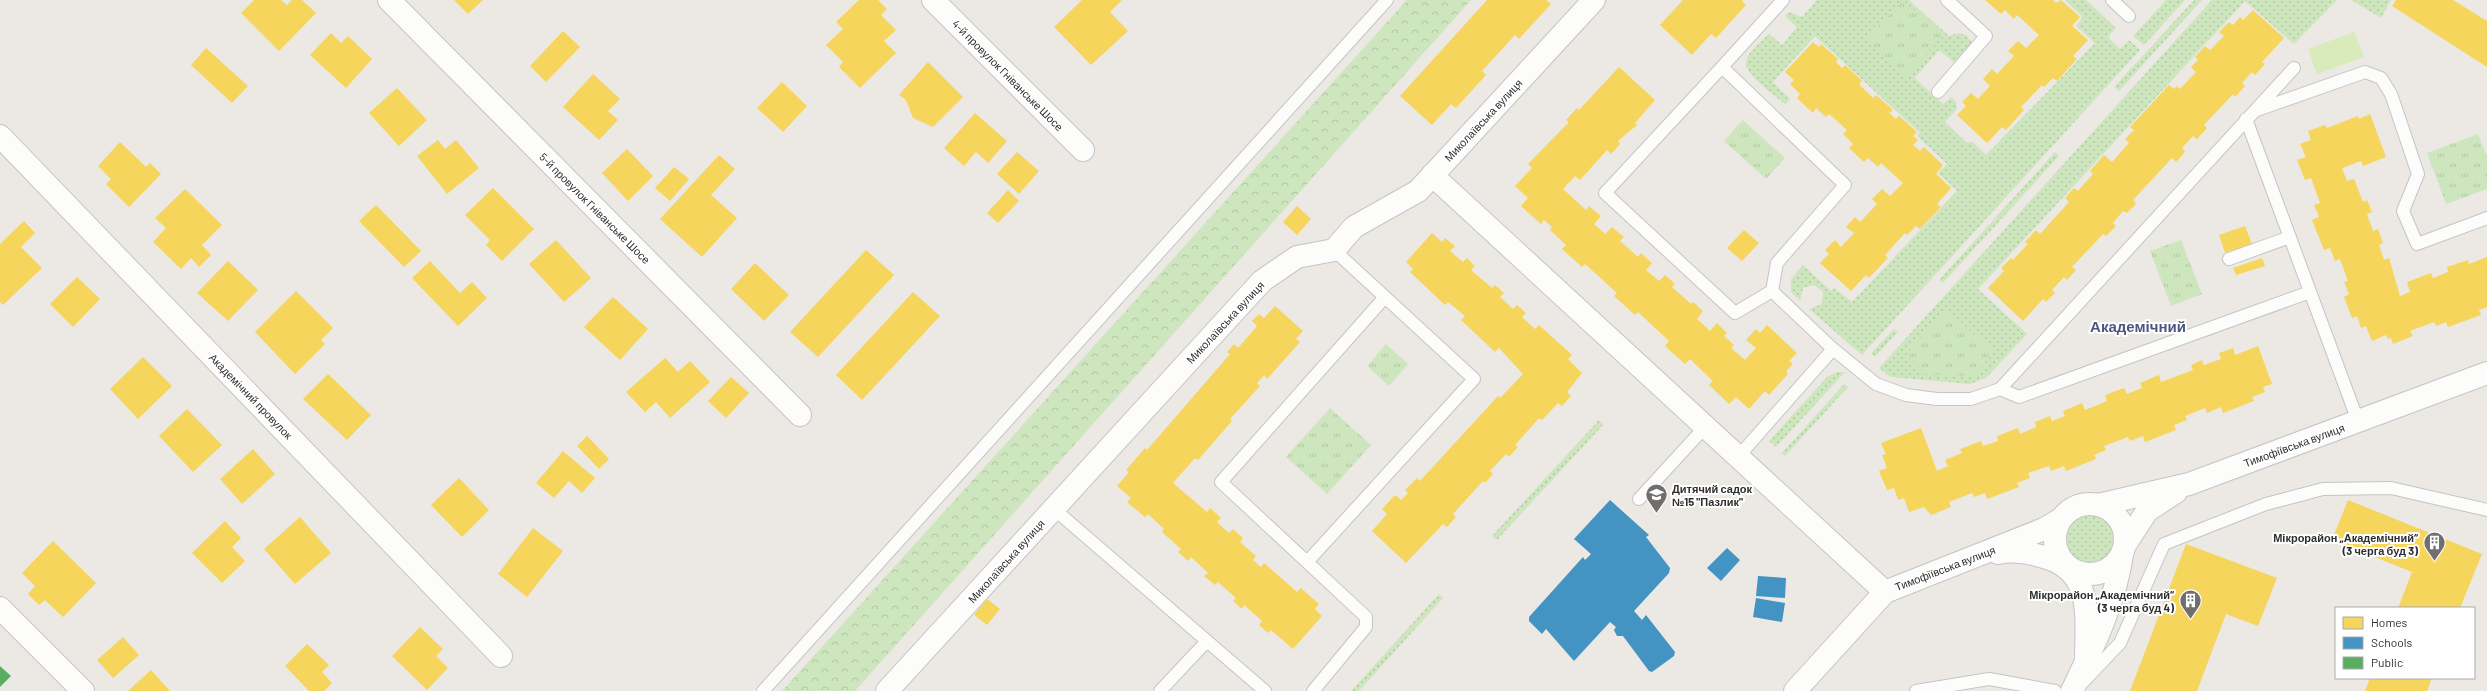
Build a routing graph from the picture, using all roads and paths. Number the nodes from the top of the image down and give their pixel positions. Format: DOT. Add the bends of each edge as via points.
graph roads {
  1 [pos="390,0"];
  2 [pos="933,0"];
  3 [pos="1387,0"];
  4 [pos="1594,0"];
  5 [pos="1783,0"];
  6 [pos="1947,0"];
  7 [pos="2112,0"];
  8 [pos="2129,16"];
  9 [pos="1722,67"];
  10 [pos="2294,68"];
  11 [pos="1938,92"];
  12 [pos="2250,115"];
  13 [pos="0,136"];
  14 [pos="1083,150"];
  15 [pos="1432,175"];
  16 [pos="2487,218"];
  17 [pos="2290,237"];
  18 [pos="1334,250"];
  19 [pos="2229,259"];
  20 [pos="1772,290"];
  21 [pos="2310,292"];
  22 [pos="1386,297"];
  23 [pos="1833,349"];
  24 [pos="2487,373"];
  25 [pos="2000,389"];
  26 [pos="800,415"];
  27 [pos="2358,421"];
  28 [pos="1705,427"];
  29 [pos="1738,457"];
  30 [pos="2189,484"];
  31 [pos="1639,499"];
  32 [pos="2098,505"];
  33 [pos="1054,509"];
  34 [pos="2487,510"];
  35 [pos="2061,519"];
  36 [pos="2124,550"];
  37 [pos="1308,561"];
  38 [pos="1966,561"];
  39 [pos="2068,566"];
  40 [pos="1885,592"];
  41 [pos="0,608"];
  42 [pos="1207,640"];
  43 [pos="501,656"];
  44 [pos="2086,662"];
  45 [pos="83,691"];
  46 [pos="763,691"];
  47 [pos="888,691"];
  48 [pos="1160,691"];
  49 [pos="1265,691"];
  50 [pos="1313,691"];
  51 [pos="1796,691"];
  52 [pos="1916,691"];
  53 [pos="2055,691"];
  54 [pos="2073,691"];
  1 -- 26 [label="street, 5-й провулок Гніванське Шосе"];
  2 -- 14 [label="street, 4-й провулок Гніванське Шосе"];
  3 -- 46 [label="lane"];
  4 -- 15 [label="street, Миколаївська вулиця"];
  5 -- 9 [label="lane"];
  6 -- 11 [label="lane" via="1986,36"];
  7 -- 8 [label="lane"];
  9 -- 20 [label="lane" via="1845,185 1777,263"];
  9 -- 20 [label="lane" via="1605,192 1735,313"];
  10 -- 12 [label="lane"];
  12 -- 16 [label="lane" via="2365,72 2380,78 2391,94 2418,174 2403,211 2417,244"];
  12 -- 17 [label="lane"];
  12 -- 25 [label="lane"];
  13 -- 43 [label="street, Академічний провулок"];
  15 -- 18 [label="street, Миколаївська вулиця" via="1418,191 1354,227"];
  15 -- 28 [label="street"];
  17 -- 19 [label="lane"];
  17 -- 21 [label="lane"];
  18 -- 22 [label="lane"];
  18 -- 33 [label="street, Миколаївська вулиця" via="1297,257 1262,281"];
  20 -- 23 [label="lane"];
  21 -- 25 [label="lane" via="2019,397"];
  21 -- 27 [label="lane"];
  22 -- 37 [label="lane" via="1221,482"];
  22 -- 37 [label="lane" via="1474,379"];
  23 -- 25 [label="lane" via="1876,384 1906,395 1937,399 1971,399"];
  23 -- 29 [label="lane"];
  24 -- 27 [label="street, Тимофіївська вулиця"];
  27 -- 30 [label="street, Тимофіївська вулиця"];
  28 -- 29 [label="street"];
  28 -- 31 [label="lane"];
  29 -- 40 [label="street"];
  30 -- 32 [label="street, Тимофіївська вулиця"];
  30 -- 36 [label="street" via="2147,511"];
  32 -- 35 [label="street" via="2078,506 2068,511"];
  32 -- 36 [label="street" via="2116,515 2122,524"];
  33 -- 42 [label="lane"];
  33 -- 47 [label="street, Миколаївська вулиця"];
  34 -- 54 [label="lane" via="2391,488 2323,489 2266,504 2164,544 2120,643"];
  35 -- 38 [label="street, Тимофіївська вулиця" via="2044,529"];
  35 -- 39 [label="street" via="2056,528 2056,549"];
  36 -- 39 [label="street" via="2108,570 2098,574 2077,572"];
  36 -- 44 [label="street" via="2118,581"];
  37 -- 50 [label="lane" via="1366,617 1366,627"];
  38 -- 39 [label="street" via="2007,551 2045,557"];
  38 -- 40 [label="street, Тимофіївська вулиця"];
  39 -- 44 [label="street" via="2080,584 2086,604"];
  40 -- 51 [label="street, Тимофіївська вулиця"];
  41 -- 45 [label="street"];
  42 -- 48 [label="lane"];
  42 -- 49 [label="lane"];
  44 -- 54 [label="street"];
  52 -- 53 [label="lane" via="1989,678"];
}
